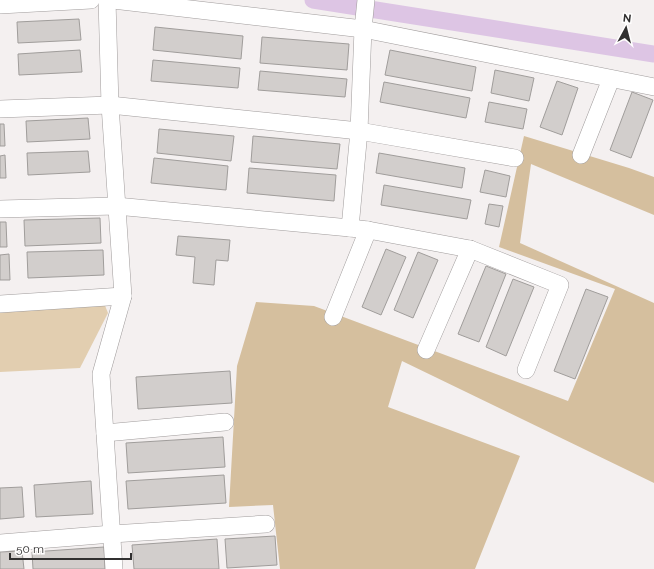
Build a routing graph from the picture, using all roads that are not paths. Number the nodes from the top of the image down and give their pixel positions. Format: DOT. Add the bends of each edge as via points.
graph roads {
  1 [pos="91,0"];
  2 [pos="106,0"];
  3 [pos="114,0"];
  4 [pos="0,5"];
  5 [pos="365,15"];
  6 [pos="611,79"];
  7 [pos="654,87"];
  8 [pos="110,105"];
  9 [pos="0,109"];
  10 [pos="359,132"];
  11 [pos="581,155"];
  12 [pos="515,158"];
  13 [pos="116,206"];
  14 [pos="0,209"];
  15 [pos="350,228"];
  16 [pos="368,230"];
  17 [pos="470,249"];
  18 [pos="123,296"];
  19 [pos="0,304"];
  20 [pos="333,317"];
  21 [pos="426,350"];
  22 [pos="526,370"];
  23 [pos="225,422"];
  24 [pos="105,433"];
  25 [pos="266,524"];
  26 [pos="112,534"];
  27 [pos="0,543"];
  28 [pos="114,569"];
  1 -- 4 [label="street"];
  2 -- 8 [label="street"];
  3 -- 5 [label="street"];
  5 -- 6 [label="street"];
  5 -- 10 [label="street"];
  6 -- 7 [label="street"];
  6 -- 11 [label="street"];
  8 -- 9 [label="street"];
  8 -- 10 [label="street"];
  8 -- 13 [label="street"];
  10 -- 12 [label="street"];
  10 -- 15 [label="street"];
  13 -- 14 [label="street"];
  13 -- 15 [label="street"];
  13 -- 18 [label="street"];
  15 -- 16 [label="street"];
  16 -- 17 [label="street"];
  16 -- 20 [label="street"];
  17 -- 21 [label="street"];
  17 -- 22 [label="street" via="560,284"];
  18 -- 19 [label="street"];
  18 -- 24 [label="street" via="101,374"];
  23 -- 24 [label="street"];
  24 -- 26 [label="street"];
  25 -- 26 [label="street"];
  26 -- 27 [label="street"];
  26 -- 28 [label="street"];
}
